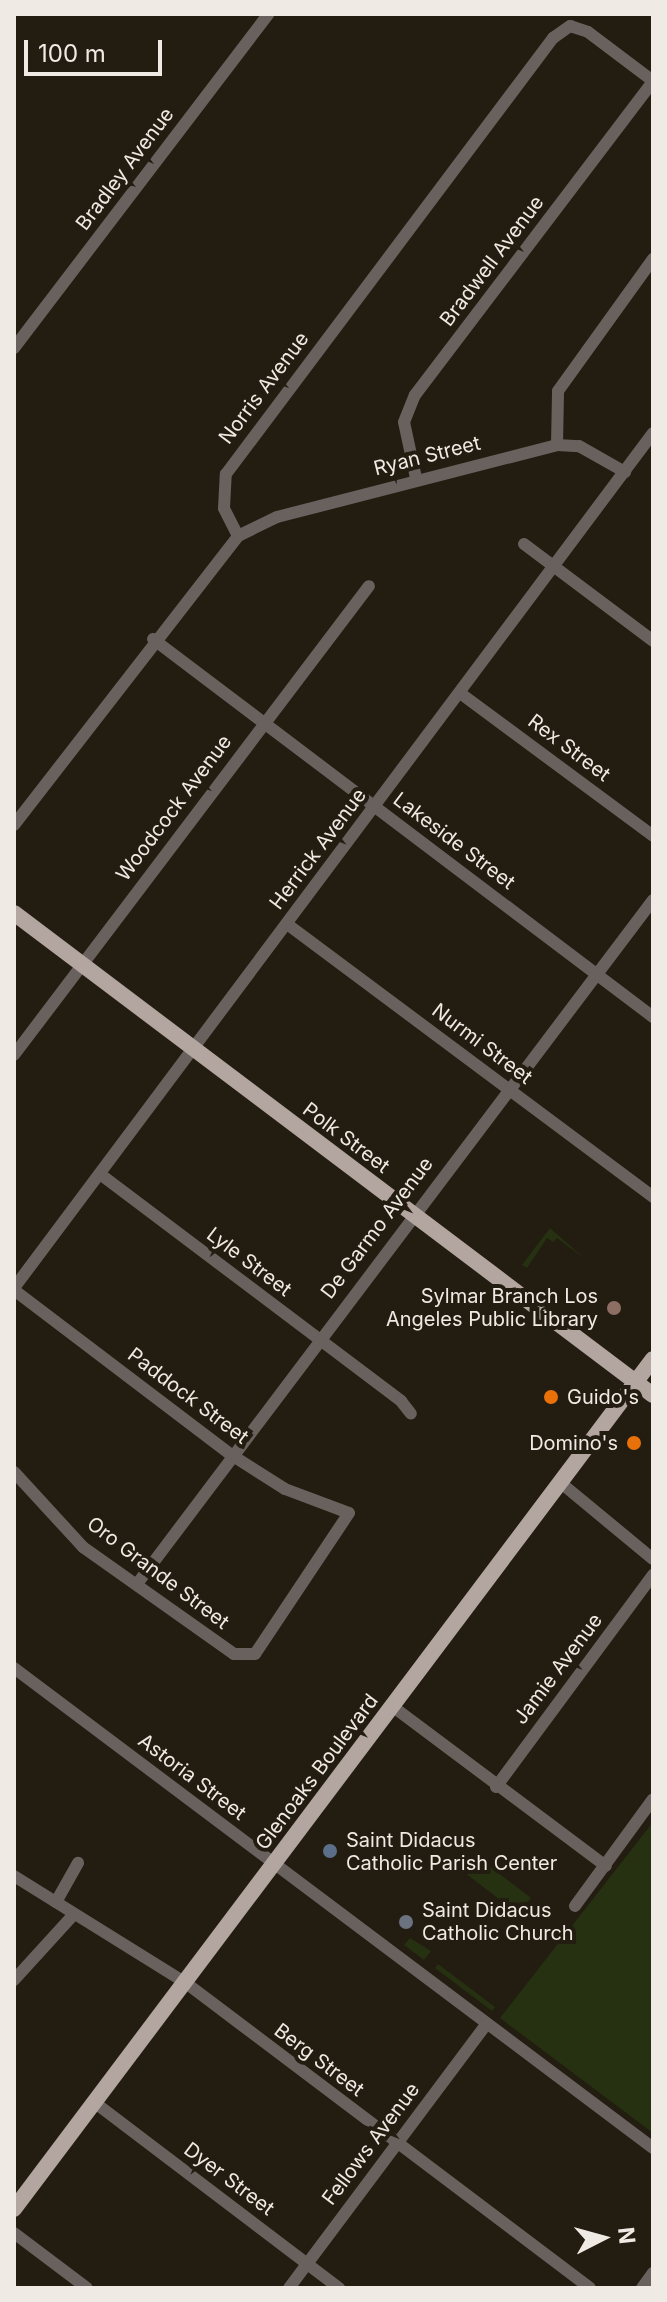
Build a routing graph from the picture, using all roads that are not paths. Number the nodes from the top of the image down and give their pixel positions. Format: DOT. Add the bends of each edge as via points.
graph roads {
  1 [pos="268,14"];
  2 [pos="653,81"];
  3 [pos="653,259"];
  4 [pos="14,348"];
  5 [pos="652,435"];
  6 [pos="557,445"];
  7 [pos="625,472"];
  8 [pos="416,478"];
  9 [pos="238,536"];
  10 [pos="524,544"];
  11 [pos="553,566"];
  12 [pos="369,586"];
  13 [pos="153,639"];
  14 [pos="653,641"];
  15 [pos="460,693"];
  16 [pos="261,725"];
  17 [pos="374,806"];
  18 [pos="14,825"];
  19 [pos="653,836"];
  20 [pos="653,900"];
  21 [pos="14,913"];
  22 [pos="287,924"];
  23 [pos="81,965"];
  24 [pos="594,973"];
  25 [pos="653,1017"];
  26 [pos="192,1049"];
  27 [pos="14,1055"];
  28 [pos="506,1088"];
  29 [pos="100,1174"];
  30 [pos="653,1197"];
  31 [pos="414,1214"];
  32 [pos="14,1289"];
  33 [pos="318,1339"];
  34 [pos="653,1359"];
  35 [pos="635,1382"];
  36 [pos="653,1395"];
  37 [pos="411,1414"];
  38 [pos="230,1454"];
  39 [pos="14,1472"];
  40 [pos="561,1483"];
  41 [pos="653,1559"];
  42 [pos="653,1575"];
  43 [pos="137,1584"];
  44 [pos="255,1654"];
  45 [pos="14,1668"];
  46 [pos="392,1706"];
  47 [pos="496,1787"];
  48 [pos="653,1799"];
  49 [pos="78,1863"];
  50 [pos="273,1864"];
  51 [pos="606,1866"];
  52 [pos="14,1876"];
  53 [pos="56,1902"];
  54 [pos="575,1906"];
  55 [pos="74,1914"];
  56 [pos="14,1980"];
  57 [pos="186,1983"];
  58 [pos="486,2025"];
  59 [pos="94,2102"];
  60 [pos="395,2144"];
  61 [pos="653,2148"];
  62 [pos="14,2209"];
  63 [pos="14,2233"];
  64 [pos="307,2264"];
  65 [pos="653,2273"];
  66 [pos="87,2288"];
  67 [pos="289,2288"];
  68 [pos="339,2288"];
  69 [pos="590,2288"];
  70 [pos="642,2288"];
  1 -- 4 [label="street, Bradley Avenue"];
  2 -- 8 [label="street, Bradwell Avenue" via="415,395 404,422"];
  2 -- 9 [label="street, Norris Avenue" via="588,32 570,26 553,38 226,474 224,508"];
  3 -- 6 [label="street" via="558,391"];
  5 -- 7 [label="street, Herrick Avenue"];
  6 -- 7 [label="street, Ryan Street" via="579,446"];
  6 -- 8 [label="street, Ryan Street"];
  7 -- 11 [label="street, Herrick Avenue"];
  8 -- 9 [label="street, Ryan Street" via="277,517"];
  9 -- 13 [label="street"];
  10 -- 11 [label="street"];
  11 -- 14 [label="street"];
  11 -- 15 [label="street, Herrick Avenue"];
  12 -- 16 [label="street, Woodcock Avenue"];
  13 -- 16 [label="street, Lakeside Street"];
  13 -- 18 [label="street"];
  15 -- 17 [label="street, Herrick Avenue"];
  15 -- 19 [label="street, Rex Street"];
  16 -- 17 [label="street, Lakeside Street"];
  16 -- 23 [label="street, Woodcock Avenue"];
  17 -- 22 [label="street, Herrick Avenue"];
  17 -- 24 [label="street, Lakeside Street"];
  20 -- 24 [label="street, De Garmo Avenue"];
  21 -- 23 [label="main road, Polk Street"];
  22 -- 26 [label="street, Herrick Avenue"];
  22 -- 28 [label="street, Nurmi Street"];
  23 -- 26 [label="main road, Polk Street"];
  23 -- 27 [label="street, Woodcock Avenue"];
  24 -- 25 [label="street, Lakeside Street"];
  24 -- 28 [label="street, De Garmo Avenue"];
  26 -- 29 [label="street, Herrick Avenue"];
  26 -- 31 [label="main road, Polk Street"];
  28 -- 30 [label="street, Nurmi Street"];
  28 -- 31 [label="street, De Garmo Avenue"];
  29 -- 32 [label="street, Herrick Avenue"];
  29 -- 33 [label="street, Lyle Street"];
  31 -- 33 [label="street, De Garmo Avenue"];
  31 -- 35 [label="main road, Polk Street"];
  32 -- 38 [label="street, Paddock Street"];
  33 -- 37 [label="street, Lyle Street"];
  33 -- 38 [label="street, De Garmo Avenue"];
  34 -- 35 [label="main road, Glenoaks Boulevard"];
  35 -- 36 [label="main road, Polk Street"];
  35 -- 40 [label="main road, Glenoaks Boulevard"];
  38 -- 43 [label="street, De Garmo Avenue"];
  38 -- 44 [label="street, Paddock Street" via="285,1489 349,1513"];
  39 -- 43 [label="street, Oro Grande Street" via="83,1547"];
  40 -- 41 [label="street"];
  40 -- 46 [label="main road, Glenoaks Boulevard"];
  42 -- 47 [label="street, Jamie Avenue"];
  43 -- 44 [label="street, Oro Grande Street" via="234,1654"];
  45 -- 50 [label="street, Astoria Street"];
  46 -- 47 [label="street"];
  46 -- 50 [label="main road, Glenoaks Boulevard"];
  47 -- 51 [label="street"];
  48 -- 51 [label="street"];
  49 -- 53 [label="street"];
  50 -- 57 [label="main road, Glenoaks Boulevard"];
  50 -- 58 [label="street, Astoria Street"];
  51 -- 54 [label="street"];
  52 -- 53 [label="street, Berg Street"];
  53 -- 55 [label="street, Berg Street"];
  55 -- 56 [label="street"];
  55 -- 57 [label="street, Berg Street"];
  57 -- 59 [label="main road, Glenoaks Boulevard"];
  57 -- 60 [label="street, Berg Street"];
  58 -- 60 [label="street, Fellows Avenue"];
  58 -- 61 [label="street, Astoria Street"];
  59 -- 62 [label="main road, Glenoaks Boulevard"];
  59 -- 64 [label="street, Dyer Street"];
  60 -- 64 [label="street, Fellows Avenue"];
  60 -- 69 [label="street, Berg Street"];
  63 -- 66 [label="street"];
  64 -- 67 [label="street, Fellows Avenue"];
  64 -- 68 [label="street, Dyer Street"];
  65 -- 70 [label="street"];
}
